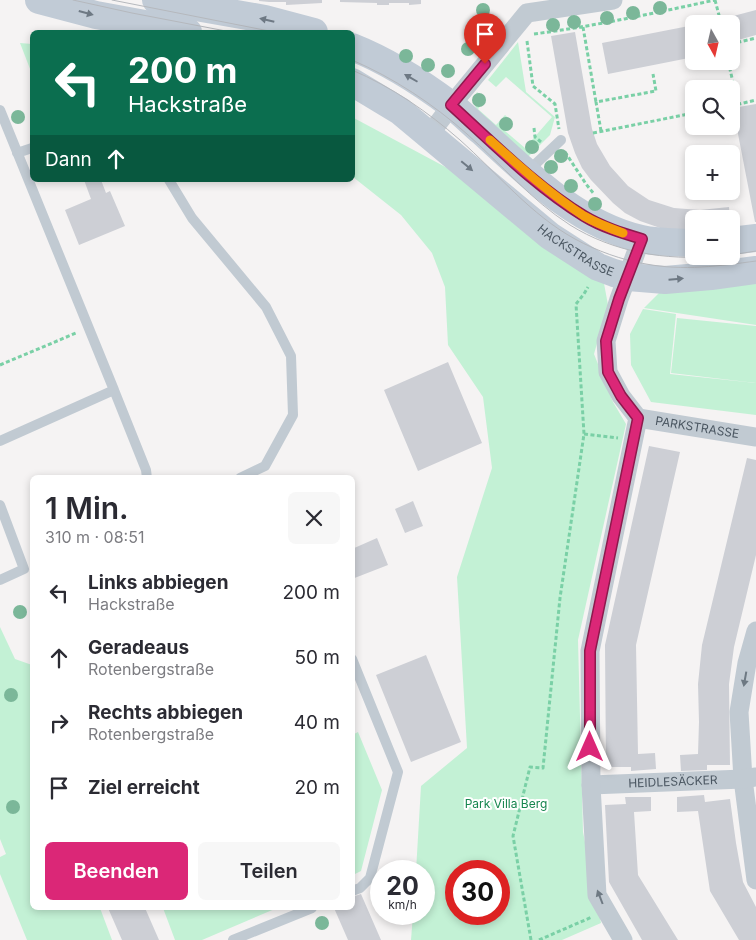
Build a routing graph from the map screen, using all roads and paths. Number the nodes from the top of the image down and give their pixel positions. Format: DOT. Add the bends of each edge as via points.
graph roads {
  1 [pos="39,0"];
  2 [pos="156,0"];
  3 [pos="613,0"];
  4 [pos="715,0"];
  5 [pos="524,7"];
  6 [pos="719,15"];
  7 [pos="583,27"];
  8 [pos="177,30"];
  9 [pos="306,30"];
  10 [pos="755,37"];
  11 [pos="740,41"];
  12 [pos="355,48"];
  13 [pos="653,74"];
  14 [pos="355,84"];
  15 [pos="756,100"];
  16 [pos="596,102"];
  17 [pos="740,104"];
  18 [pos="451,105"];
  19 [pos="0,110"];
  20 [pos="685,115"];
  21 [pos="601,132"];
  22 [pos="594,133"];
  23 [pos="429,135"];
  24 [pos="561,140"];
  25 [pos="30,149"];
  26 [pos="17,153"];
  27 [pos="526,172"];
  28 [pos="171,182"];
  29 [pos="598,198"];
  30 [pos="756,238"];
  31 [pos="642,239"];
  32 [pos="740,240"];
  33 [pos="685,242"];
  34 [pos="756,270"];
  35 [pos="628,278"];
  36 [pos="584,294"];
  37 [pos="88,328"];
  38 [pos="0,365"];
  39 [pos="114,390"];
  40 [pos="638,418"];
  41 [pos="584,434"];
  42 [pos="756,437"];
  43 [pos="633,440"];
  44 [pos="0,441"];
  45 [pos="147,475"];
  46 [pos="246,475"];
  47 [pos="0,505"];
  48 [pos="28,567"];
  49 [pos="0,580"];
  50 [pos="756,631"];
  51 [pos="355,666"];
  52 [pos="749,778"];
  53 [pos="591,785"];
  54 [pos="756,880"];
  55 [pos="355,890"];
  56 [pos="307,910"];
  57 [pos="606,911"];
  58 [pos="233,940"];
  59 [pos="531,940"];
  60 [pos="539,940"];
  61 [pos="623,940"];
  1 -- 8 [label="main road, one-way" via="96,15"];
  9 -- 2 [label="main road, one-way" via="265,19"];
  3 -- 5 [label="street"];
  4 -- 6 [label="path"];
  4 -- 7 [label="path"];
  5 -- 18 [label="street"];
  7 -- 16 [label="path"];
  7 -- 24 [label="path" via="526,35 533,86 555,104"];
  10 -- 11 [label="path"];
  18 -- 12 [label="main road, one-way" via="416,81"];
  13 -- 16 [label="path" via="656,91"];
  14 -- 23 [label="main road, HACKSTRASSE" via="400,111"];
  15 -- 17 [label="path"];
  16 -- 21 [label="path"];
  18 -- 23 [label="street"];
  18 -- 27 [label="main road"];
  19 -- 26 [label="lane"];
  20 -- 21 [label="path"];
  21 -- 22 [label="path"];
  23 -- 35 [label="main road, HACKSTRASSE, one-way" via="550,236 598,267"];
  24 -- 27 [label="lane"];
  24 -- 29 [label="path" via="566,154"];
  25 -- 26 [label="lane"];
  26 -- 37 [label="lane"];
  27 -- 31 [label="main road" via="585,216"];
  28 -- 46 [label="lane" via="192,218 266,307 291,356 293,415 265,466"];
  30 -- 32 [label="main road"];
  31 -- 33 [label="main road"];
  31 -- 35 [label="street"];
  35 -- 34 [label="main road, HACKSTRASSE, one-way" via="665,280"];
  35 -- 40 [label="street" via="606,341 608,372"];
  36 -- 41 [label="path" via="576,304"];
  37 -- 38 [label="path"];
  37 -- 39 [label="lane"];
  39 -- 44 [label="lane"];
  39 -- 45 [label="lane"];
  40 -- 42 [label="street, PARKSTRASSE"];
  40 -- 43 [label="street"];
  41 -- 43 [label="path"];
  41 -- 59 [label="path" via="560,598 543,768 530,767 513,836"];
  43 -- 53 [label="street" via="590,651"];
  47 -- 48 [label="lane"];
  48 -- 49 [label="lane"];
  50 -- 52 [label="street, one-way" via="739,712"];
  51 -- 55 [label="lane" via="398,772 370,878"];
  52 -- 53 [label="street, HEIDLESÄCKER"];
  52 -- 54 [label="street"];
  57 -- 53 [label="street, one-way" via="597,895"];
  56 -- 58 [label="lane"];
  57 -- 60 [label="path"];
  57 -- 61 [label="street"];
}
